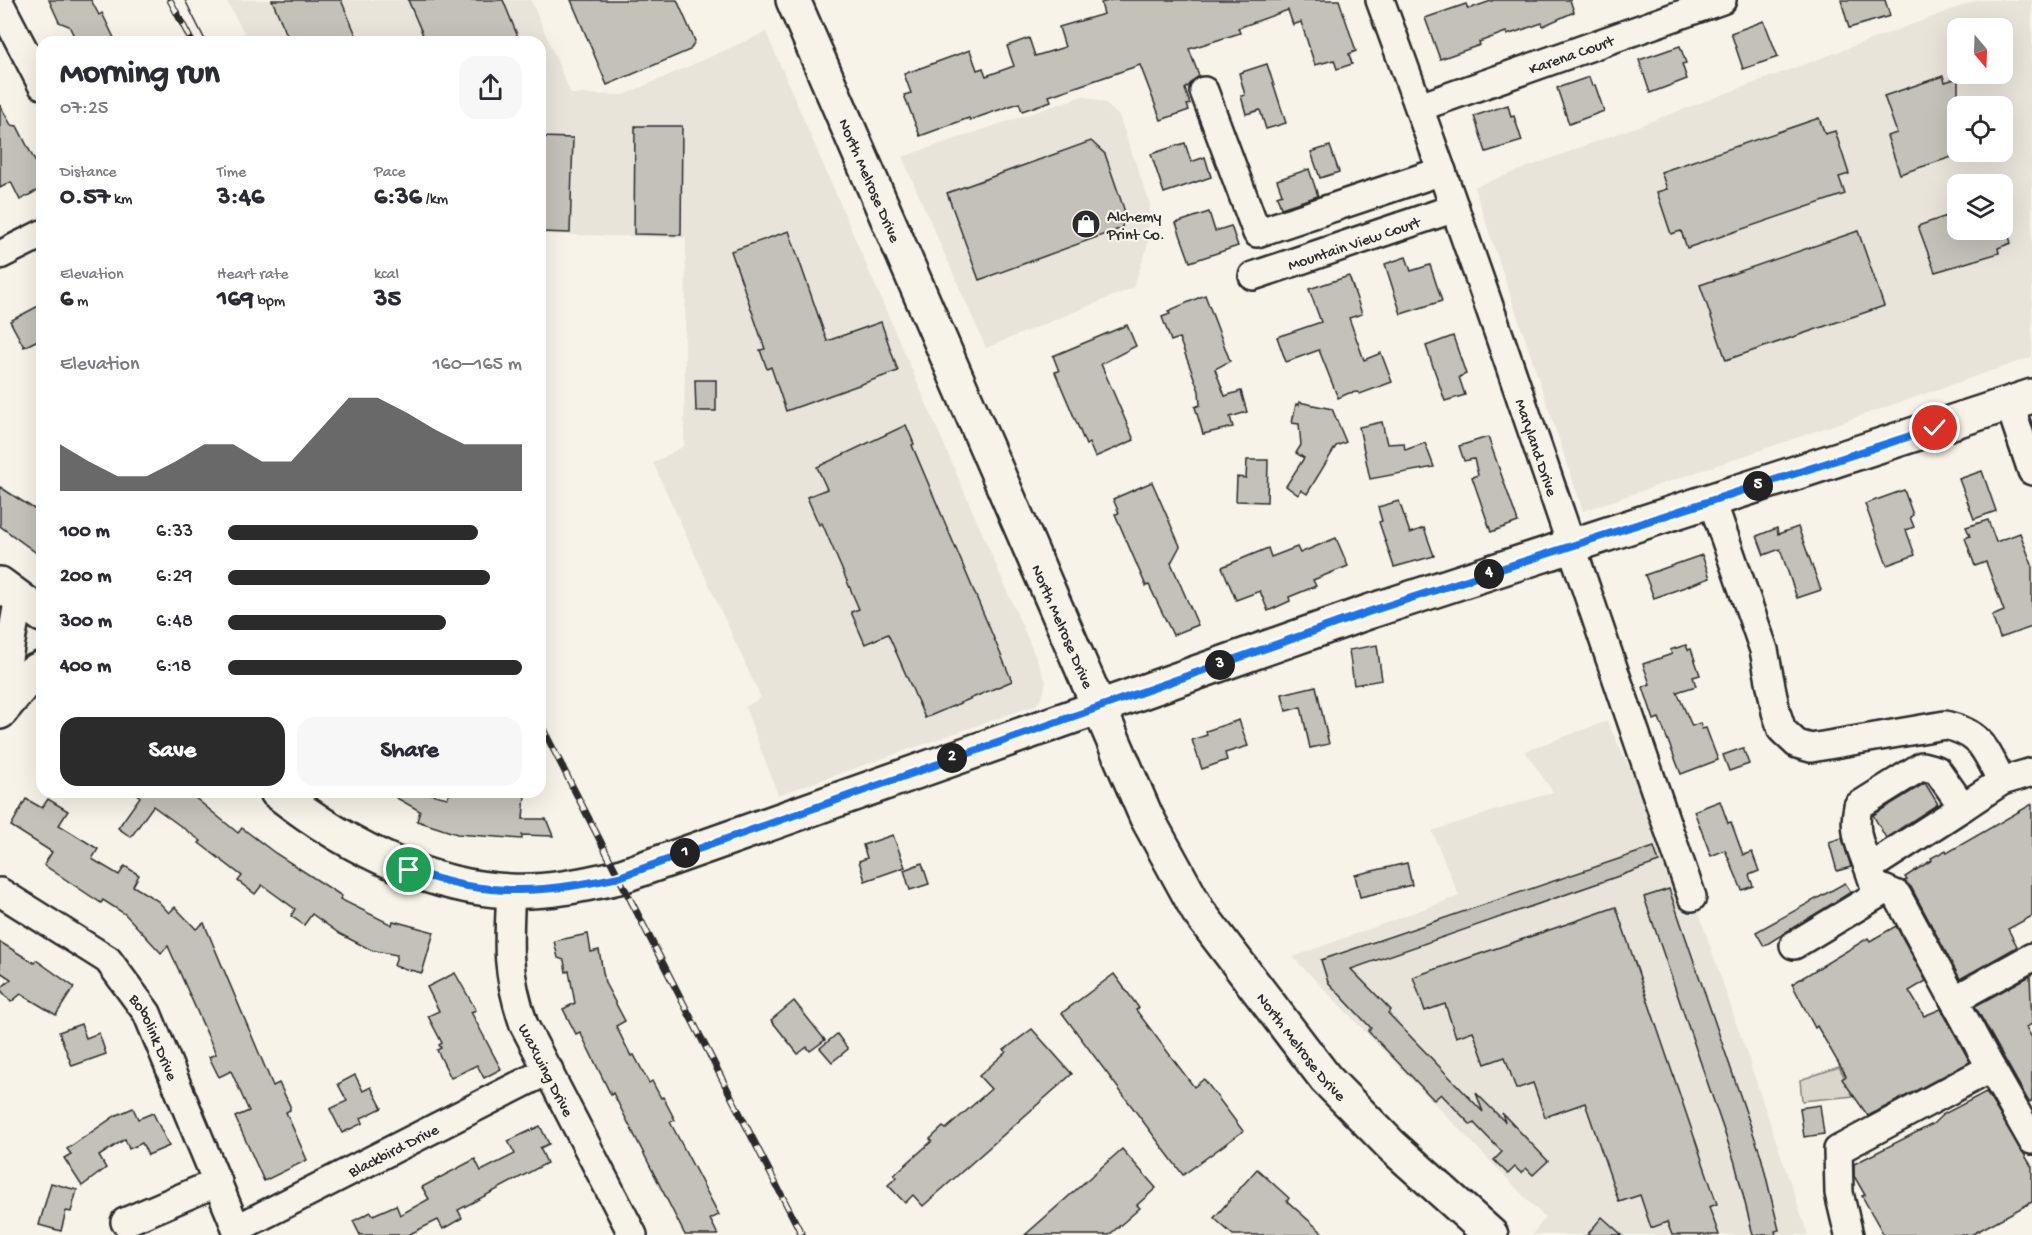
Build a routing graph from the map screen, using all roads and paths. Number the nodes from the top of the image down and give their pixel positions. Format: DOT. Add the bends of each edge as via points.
graph roads {
  1 [pos="793,0"];
  2 [pos="1380,0"];
  3 [pos="1722,0"];
  4 [pos="0,4"];
  5 [pos="36,73"];
  6 [pos="1204,91"];
  7 [pos="1420,107"];
  8 [pos="1442,171"];
  9 [pos="1455,208"];
  10 [pos="36,237"];
  11 [pos="0,255"];
  12 [pos="1253,276"];
  13 [pos="2020,399"];
  14 [pos="2032,471"];
  15 [pos="1712,501"];
  16 [pos="1570,548"];
  17 [pos="20,599"];
  18 [pos="36,671"];
  19 [pos="0,702"];
  20 [pos="1100,707"];
  21 [pos="0,712"];
  22 [pos="2032,771"];
  23 [pos="2002,781"];
  24 [pos="285,798"];
  25 [pos="1963,807"];
  26 [pos="1870,867"];
  27 [pos="1885,890"];
  28 [pos="511,891"];
  29 [pos="0,892"];
  30 [pos="1692,897"];
  31 [pos="1794,945"];
  32 [pos="2032,957"];
  33 [pos="1954,1000"];
  34 [pos="1991,1068"];
  35 [pos="549,1070"];
  36 [pos="2032,1140"];
  37 [pos="218,1182"];
  38 [pos="125,1222"];
  39 [pos="238,1232"];
  40 [pos="633,1235"];
  41 [pos="1491,1235"];
  42 [pos="1849,1235"];
  1 -- 20 [label="main road, North Melrose Drive"];
  2 -- 7 [label="street, Maryland Drive"];
  3 -- 7 [label="street, Karena Court"];
  4 -- 5 [label="street"];
  6 -- 8 [label="street" via="1257,233"];
  7 -- 8 [label="street, Maryland Drive"];
  8 -- 9 [label="street, Maryland Drive"];
  9 -- 12 [label="street, Mountain View Court"];
  9 -- 16 [label="street, Maryland Drive"];
  10 -- 11 [label="street"];
  13 -- 14 [label="street"];
  13 -- 15 [label="main road"];
  15 -- 16 [label="main road"];
  15 -- 23 [label="street" via="1764,650 1782,730 1797,744 1811,748 1945,724 1978,739"];
  16 -- 20 [label="main road" via="1368,612"];
  16 -- 30 [label="street, Maryland Drive"];
  17 -- 19 [label="street"];
  18 -- 21 [label="main road"];
  20 -- 28 [label="main road" via="619,877 567,888"];
  20 -- 41 [label="main road, North Melrose Drive" via="1146,816 1198,911 1326,1079 1392,1146"];
  22 -- 23 [label="street"];
  23 -- 25 [label="street"];
  24 -- 28 [label="main road" via="364,849 409,870 466,886"];
  25 -- 26 [label="street"];
  25 -- 26 [label="street" via="1936,770 1922,766 1858,806 1854,823 1857,842"];
  26 -- 27 [label="street" via="1874,885"];
  27 -- 31 [label="street"];
  27 -- 33 [label="street" via="1897,895"];
  28 -- 35 [label="street, Waxwing Drive" via="508,958 512,988 525,1025"];
  29 -- 37 [label="street, Bobolink Drive" via="108,960 147,1013"];
  32 -- 33 [label="street"];
  33 -- 34 [label="street"];
  34 -- 36 [label="street"];
  34 -- 42 [label="street" via="1838,1150 1839,1193"];
  35 -- 39 [label="street, Blackbird Drive"];
  35 -- 40 [label="street, Waxwing Drive"];
  37 -- 38 [label="street"];
  37 -- 39 [label="street, Bobolink Drive"];
}
